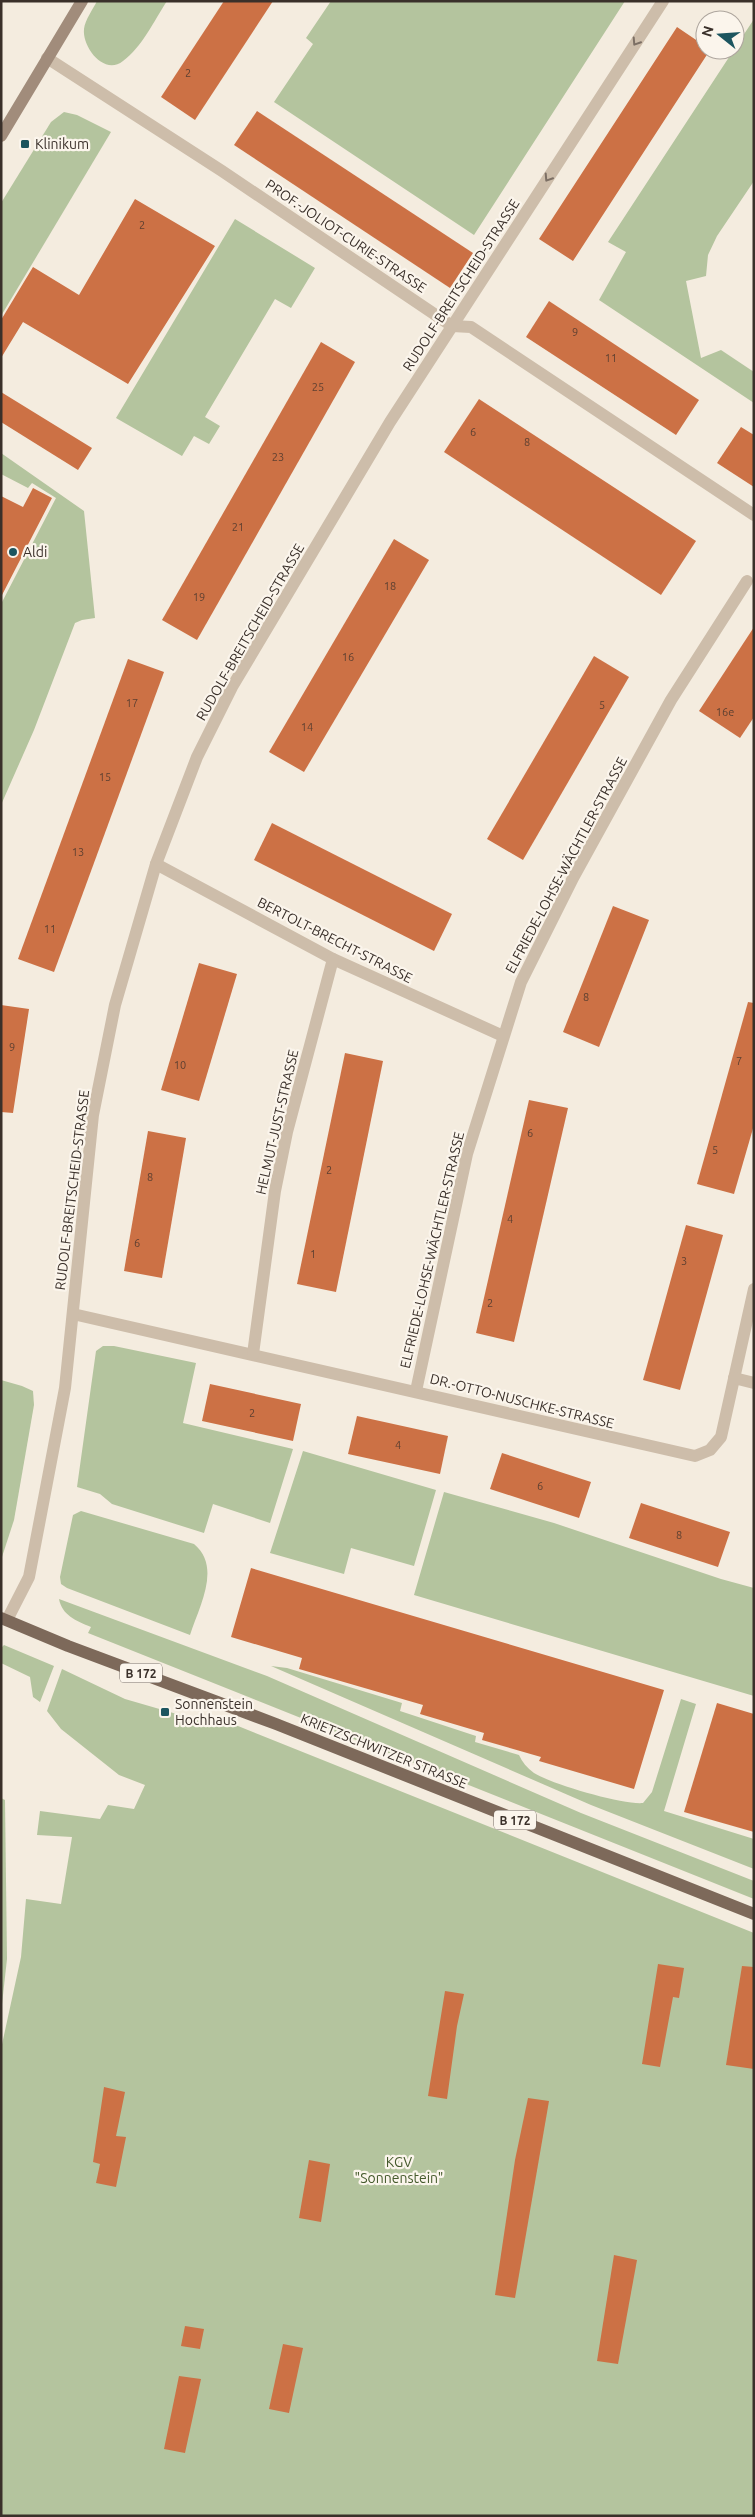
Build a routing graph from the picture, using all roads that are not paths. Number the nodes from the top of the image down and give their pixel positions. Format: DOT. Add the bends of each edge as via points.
graph roads {
  1 [pos="82,1"];
  2 [pos="663,1"];
  3 [pos="47,58"];
  4 [pos="1,136"];
  5 [pos="452,326"];
  6 [pos="754,515"];
  7 [pos="747,581"];
  8 [pos="156,864"];
  9 [pos="333,958"];
  10 [pos="502,1036"];
  11 [pos="754,1288"];
  12 [pos="73,1314"];
  13 [pos="253,1354"];
  14 [pos="734,1378"];
  15 [pos="754,1383"];
  16 [pos="416,1391"];
  17 [pos="4,1619"];
  18 [pos="754,1914"];
  1 -- 3 [label="main road"];
  2 -- 5 [label="street, RUDOLF-BREITSCHEID-STRASSE, one-way"];
  3 -- 4 [label="main road"];
  3 -- 5 [label="street, PROF.-JOLIOT-CURIE-STRASSE"];
  5 -- 6 [label="street, PROF.-JOLIOT-CURIE-STRASSE" via="471,327"];
  5 -- 8 [label="street, RUDOLF-BREITSCHEID-STRASSE" via="390,422 232,687 198,756"];
  7 -- 10 [label="street, ELFRIEDE-LOHSE-WÄCHTLER-STRASSE" via="671,700 573,878 521,982"];
  8 -- 9 [label="street, BERTOLT-BRECHT-STRASSE"];
  8 -- 12 [label="street, RUDOLF-BREITSCHEID-STRASSE" via="115,1005 93,1115"];
  9 -- 10 [label="street, BERTOLT-BRECHT-STRASSE"];
  9 -- 13 [label="street, HELMUT-JUST-STRASSE" via="287,1132 275,1191"];
  10 -- 16 [label="street, ELFRIEDE-LOHSE-WÄCHTLER-STRASSE" via="467,1154"];
  11 -- 14 [label="street, DR.-OTTO-NUSCHKE-STRASSE"];
  12 -- 13 [label="street, DR.-OTTO-NUSCHKE-STRASSE"];
  12 -- 17 [label="street, RUDOLF-BREITSCHEID-STRASSE" via="65,1388 29,1577"];
  13 -- 16 [label="street, DR.-OTTO-NUSCHKE-STRASSE"];
  14 -- 15 [label="street"];
  14 -- 16 [label="street, DR.-OTTO-NUSCHKE-STRASSE" via="720,1437 710,1450 695,1456"];
  17 -- 18 [label="main road, KRIETZSCHWITZER STRASSE / B 172"];
}
